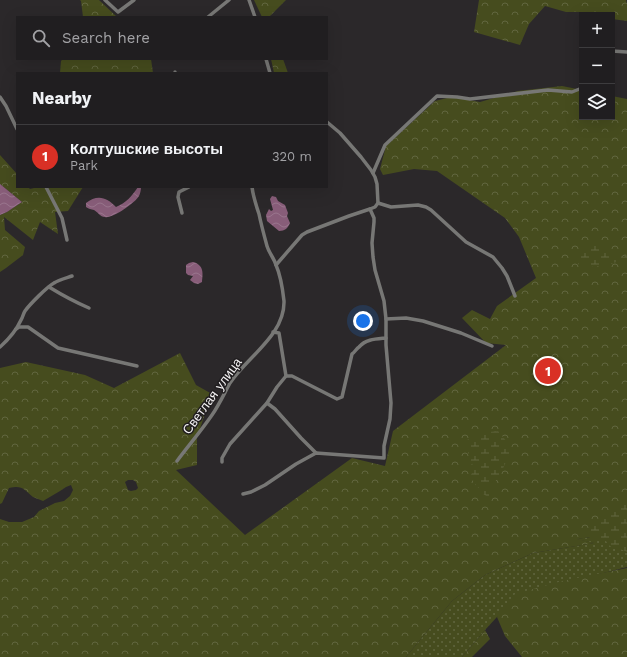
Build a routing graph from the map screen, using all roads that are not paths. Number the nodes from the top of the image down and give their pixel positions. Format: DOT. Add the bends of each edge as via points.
graph roads {
  1 [pos="105,0"];
  2 [pos="134,0"];
  3 [pos="229,0"];
  4 [pos="249,0"];
  5 [pos="209,16"];
  6 [pos="255,16"];
  7 [pos="615,51"];
  8 [pos="627,52"];
  9 [pos="266,60"];
  10 [pos="270,71"];
  11 [pos="579,89"];
  12 [pos="0,97"];
  13 [pos="328,123"];
  14 [pos="16,127"];
  15 [pos="373,173"];
  16 [pos="47,188"];
  17 [pos="188,188"];
  18 [pos="252,188"];
  19 [pos="378,203"];
  20 [pos="370,210"];
  21 [pos="182,213"];
  22 [pos="67,240"];
  23 [pos="276,265"];
  24 [pos="72,276"];
  25 [pos="49,287"];
  26 [pos="515,296"];
  27 [pos="89,308"];
  28 [pos="386,319"];
  29 [pos="16,329"];
  30 [pos="273,332"];
  31 [pos="386,338"];
  32 [pos="492,346"];
  33 [pos="0,347"];
  34 [pos="137,366"];
  35 [pos="286,376"];
  36 [pos="267,403"];
  37 [pos="316,453"];
  38 [pos="177,461"];
  39 [pos="222,462"];
  40 [pos="243,494"];
  1 -- 2 [label="street" via="118,12"];
  3 -- 5 [label="street"];
  4 -- 6 [label="street"];
  7 -- 8 [label="street"];
  9 -- 10 [label="street"];
  11 -- 15 [label="street" via="572,92 548,90 470,99 437,96 385,145"];
  12 -- 14 [label="street"];
  13 -- 15 [label="street" via="348,142"];
  15 -- 19 [label="street" via="377,184"];
  16 -- 22 [label="street" via="62,218"];
  17 -- 21 [label="street" via="179,192"];
  18 -- 23 [label="street, Светлая улица" via="267,246"];
  19 -- 20 [label="street"];
  19 -- 26 [label="street" via="391,207 418,205 431,210 466,242 493,258 504,272"];
  20 -- 23 [label="street" via="307,232"];
  20 -- 28 [label="street" via="374,218 373,257"];
  23 -- 30 [label="street, Светлая улица" via="283,310"];
  24 -- 25 [label="street"];
  25 -- 27 [label="street"];
  25 -- 29 [label="street" via="25,312"];
  28 -- 31 [label="street"];
  28 -- 32 [label="street" via="406,318 423,321"];
  29 -- 33 [label="street"];
  29 -- 34 [label="street" via="28,327 58,348"];
  30 -- 35 [label="street" via="279,333"];
  30 -- 38 [label="street, Светлая улица" via="230,383 221,402"];
  31 -- 35 [label="street" via="368,340 352,354 342,397 337,399 292,376"];
  31 -- 37 [label="street" via="391,403 384,458"];
  35 -- 36 [label="street"];
  36 -- 37 [label="street"];
  36 -- 39 [label="street" via="230,444"];
  37 -- 40 [label="street" via="265,485"];
}
